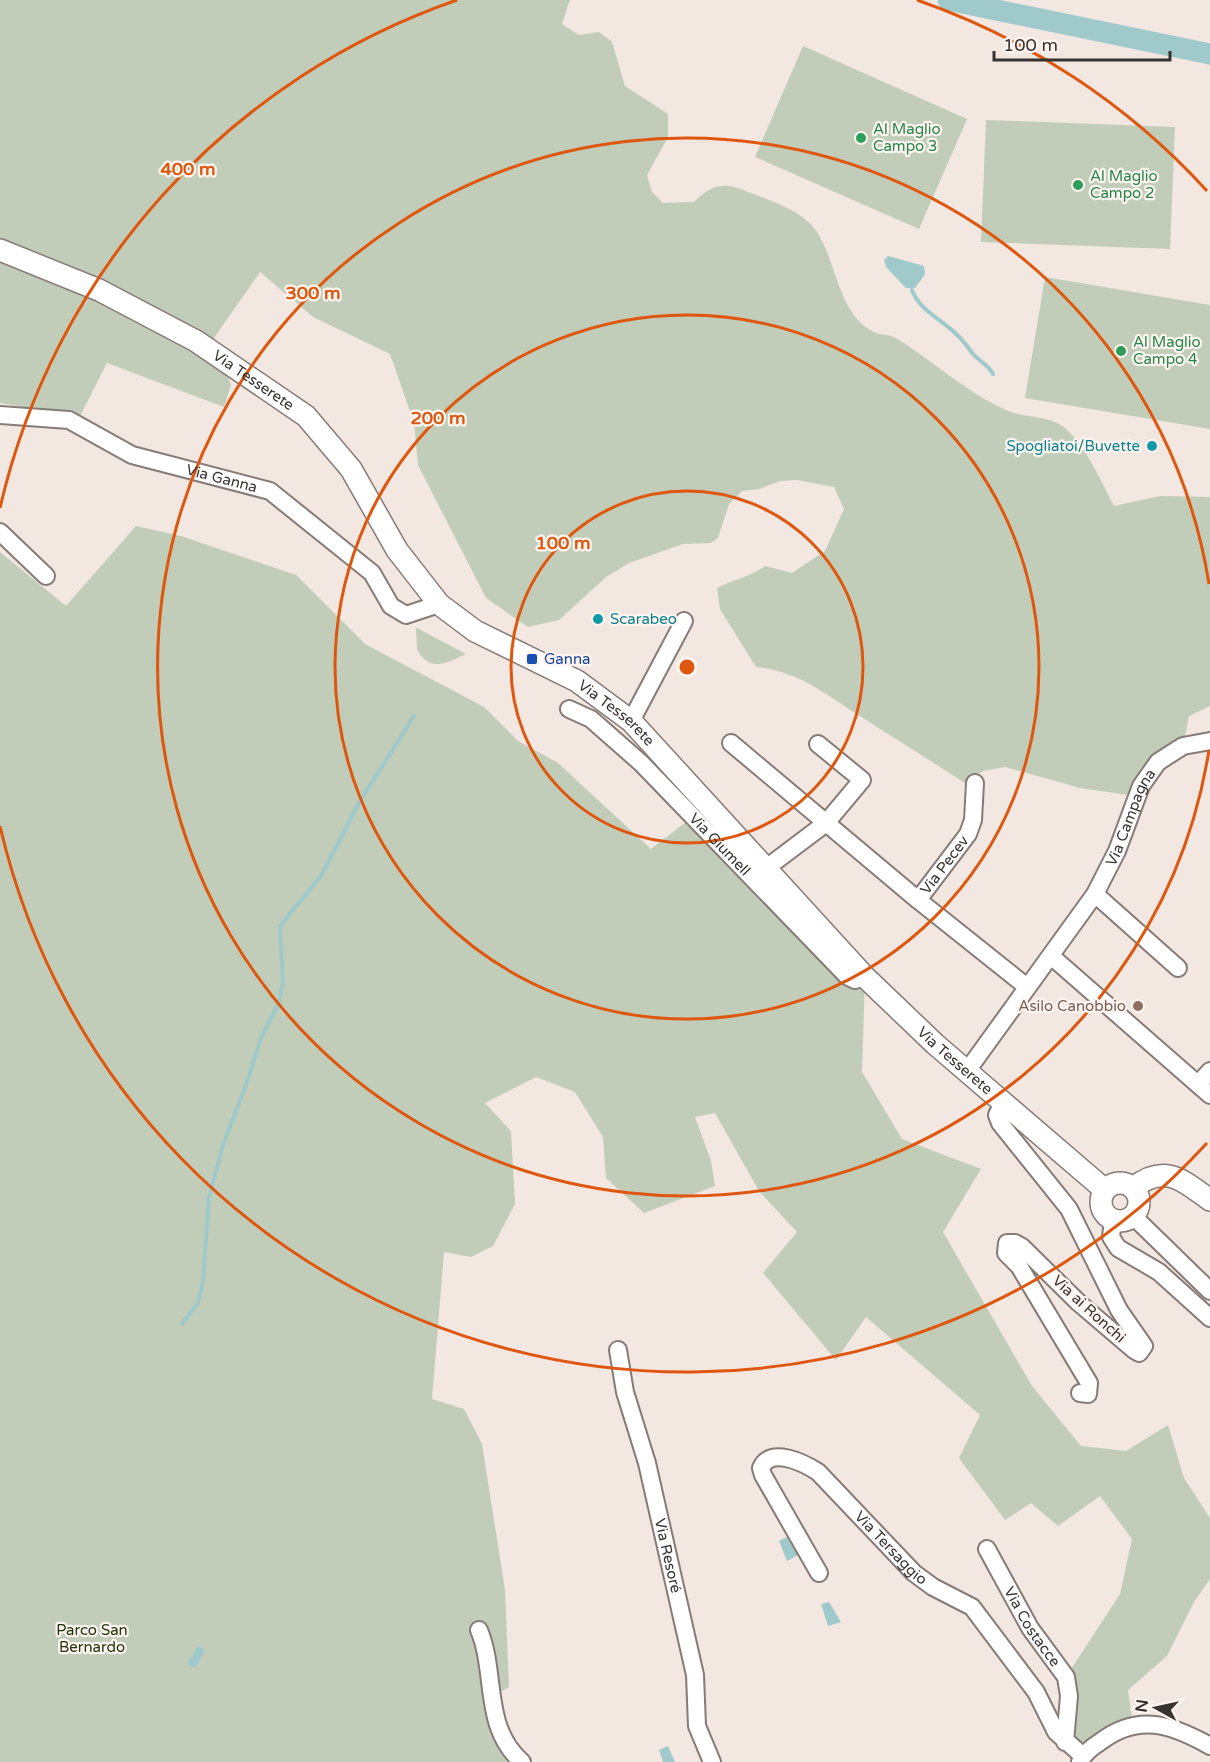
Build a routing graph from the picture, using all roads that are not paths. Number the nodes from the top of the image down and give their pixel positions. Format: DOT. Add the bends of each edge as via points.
graph roads {
  1 [pos="0,250"];
  2 [pos="0,415"];
  3 [pos="0,532"];
  4 [pos="46,576"];
  5 [pos="439,604"];
  6 [pos="684,621"];
  7 [pos="570,709"];
  8 [pos="631,721"];
  9 [pos="1210,741"];
  10 [pos="731,743"];
  11 [pos="818,744"];
  12 [pos="975,783"];
  13 [pos="826,823"];
  14 [pos="765,868"];
  15 [pos="1095,894"];
  16 [pos="918,900"];
  17 [pos="1051,956"];
  18 [pos="1178,968"];
  19 [pos="865,977"];
  20 [pos="1027,987"];
  21 [pos="967,1071"];
  22 [pos="1210,1071"];
  23 [pos="1204,1089"];
  24 [pos="1004,1103"];
  25 [pos="1133,1188"];
  26 [pos="1105,1190"];
  27 [pos="1210,1200"];
  28 [pos="1123,1218"];
  29 [pos="1210,1291"];
  30 [pos="1210,1318"];
  31 [pos="618,1350"];
  32 [pos="1080,1393"];
  33 [pos="987,1549"];
  34 [pos="819,1573"];
  35 [pos="479,1630"];
  36 [pos="1065,1742"];
  37 [pos="1210,1746"];
  38 [pos="1082,1759"];
  39 [pos="522,1762"];
  40 [pos="712,1762"];
  1 -- 5 [label="main road, Via Tesserete" via="99,290 196,341 297,408 351,469 398,550"];
  2 -- 5 [label="street, Via Ganna" via="69,420 132,455 270,492 372,573 395,609 406,615"];
  3 -- 4 [label="street"];
  5 -- 8 [label="main road, Via Tesserete" via="476,631 577,681"];
  6 -- 8 [label="street"];
  7 -- 19 [label="street, Via Giumell" via="591,719 641,763 847,976 855,980"];
  8 -- 14 [label="main road, Via Tesserete"];
  9 -- 15 [label="street, Via Campagna" via="1183,746 1158,762 1141,786 1117,851"];
  10 -- 13 [label="street, Via Pecev"];
  11 -- 13 [label="street" via="861,780"];
  12 -- 16 [label="street, Via Pecev" via="973,820 968,834"];
  13 -- 14 [label="street"];
  13 -- 16 [label="street, Via Pecev"];
  14 -- 19 [label="main road, Via Tesserete"];
  15 -- 17 [label="street, Via Campagna"];
  15 -- 18 [label="street"];
  16 -- 20 [label="street"];
  17 -- 20 [label="street, Via Campagna"];
  17 -- 23 [label="street"];
  19 -- 21 [label="main road, Via Tesserete"];
  20 -- 21 [label="street, Via Campagna"];
  21 -- 24 [label="main road, Via Tesserete"];
  22 -- 23 [label="street"];
  24 -- 26 [label="main road, Via Tesserete"];
  24 -- 32 [label="street, Via ai Ronchi" via="998,1115 1000,1124 1069,1209 1119,1310 1144,1346 1139,1353 1134,1350 1079,1304 1022,1247 1007,1243 1006,1253 1019,1266 1089,1383 1088,1394"];
  25 -- 26 [label="main road" via="1115,1183"];
  25 -- 27 [label="main road" via="1150,1177 1167,1174"];
  25 -- 28 [label="main road" via="1139,1204"];
  26 -- 28 [label="main road" via="1101,1207"];
  28 -- 29 [label="street"];
  28 -- 30 [label="street" via="1112,1236 1118,1248 1159,1272"];
  31 -- 40 [label="street, Via Resoré" via="695,1675 697,1726"];
  33 -- 36 [label="street, Via Costacce" via="1030,1628 1066,1677 1069,1696"];
  34 -- 36 [label="street, Via Tersaggio" via="763,1475 762,1468 769,1458 797,1461 818,1472 914,1573 972,1607 1036,1692 1050,1723"];
  35 -- 39 [label="street" via="491,1706 512,1753"];
  36 -- 38 [label="street, Via Tersaggio"];
  37 -- 38 [label="street" via="1165,1726 1141,1723 1107,1737"];
}
